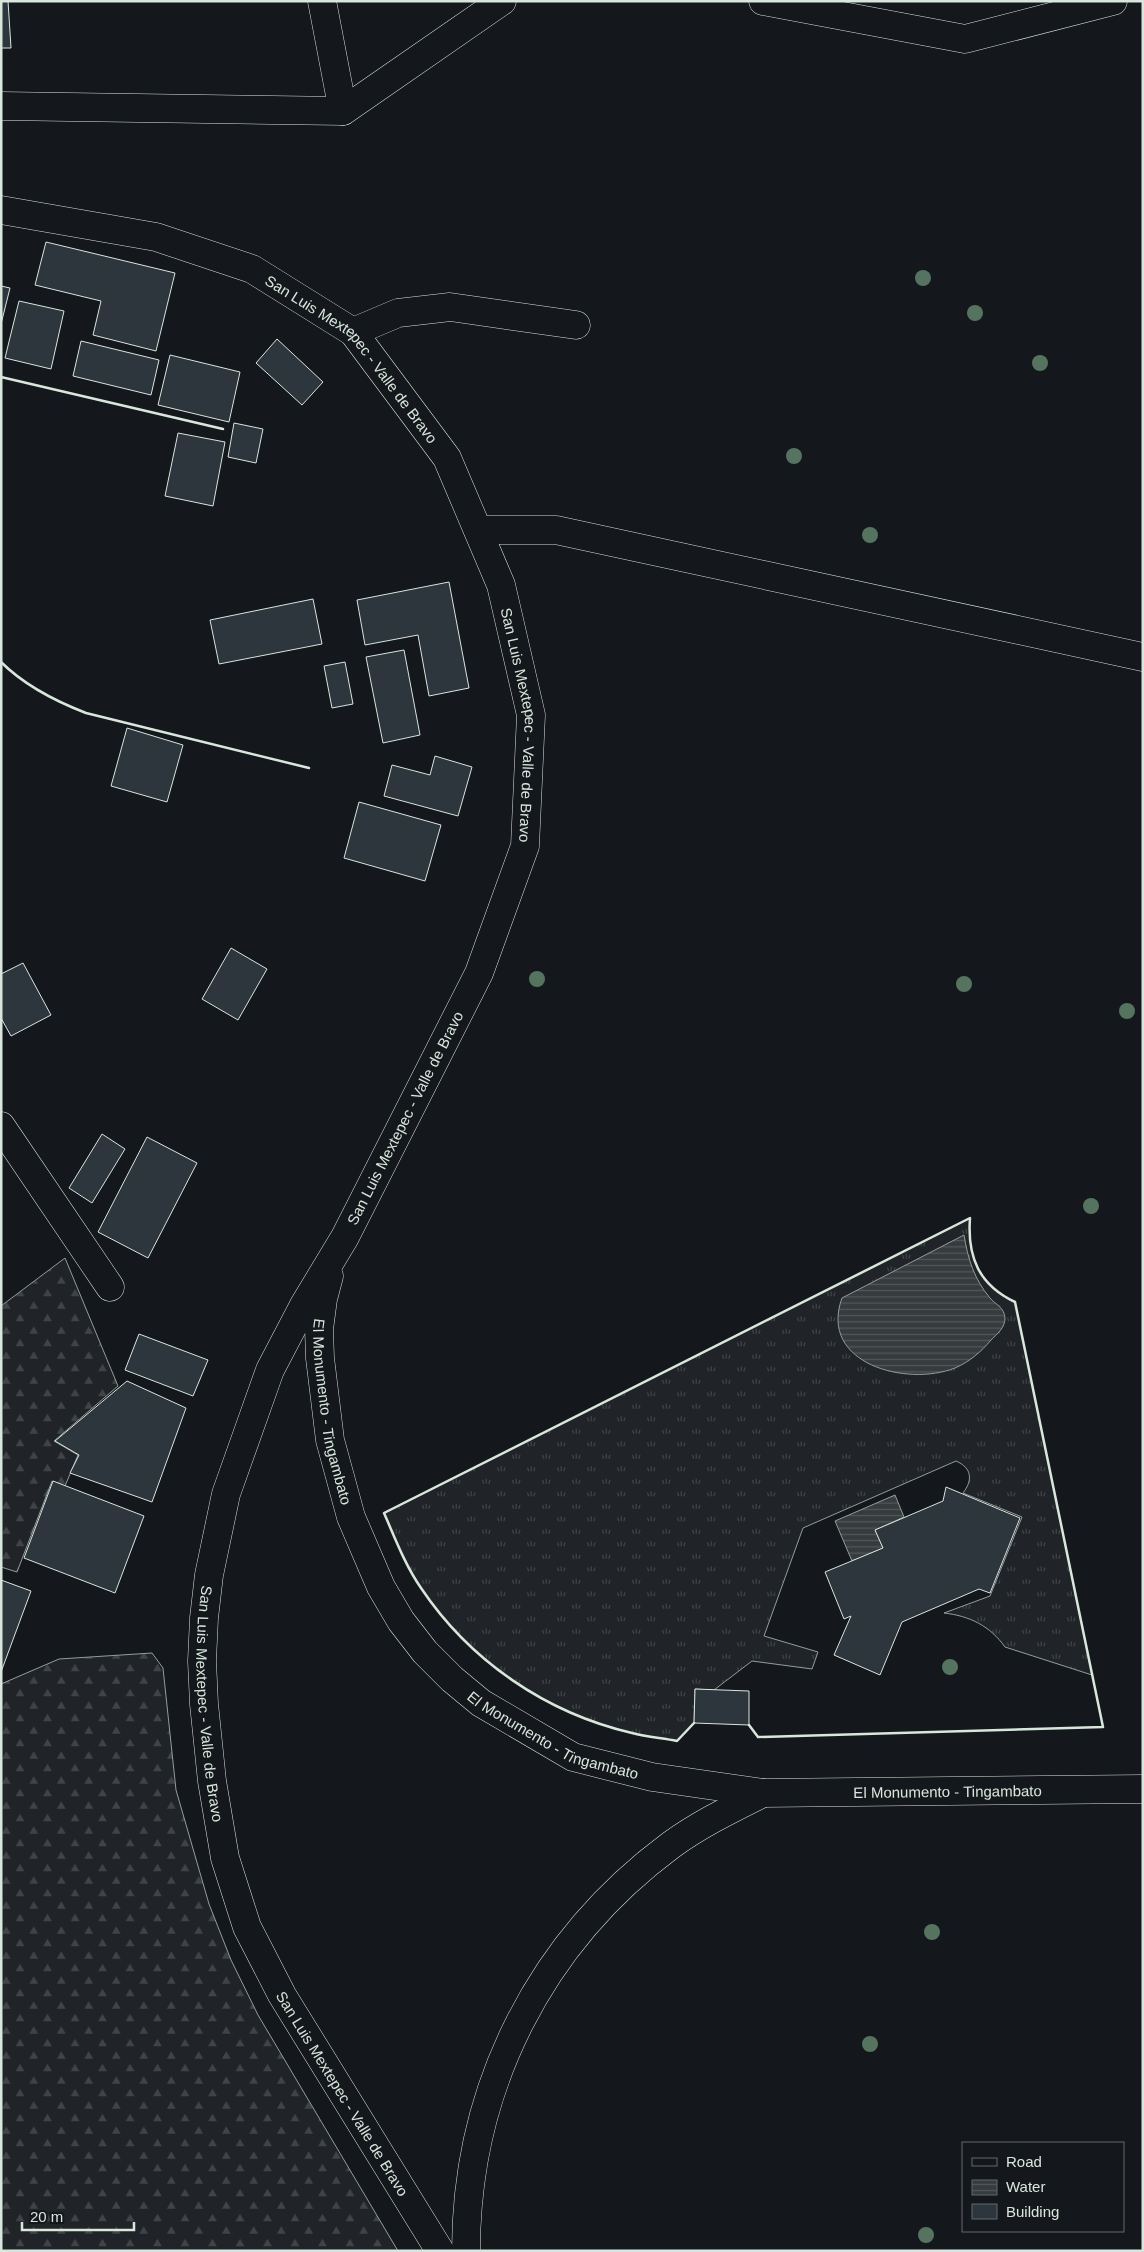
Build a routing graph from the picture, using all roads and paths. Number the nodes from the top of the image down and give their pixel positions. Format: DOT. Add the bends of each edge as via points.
graph roads {
  1 [pos="322,1"];
  2 [pos="502,1"];
  3 [pos="763,1"];
  4 [pos="1114,1"];
  5 [pos="1,106"];
  6 [pos="343,111"];
  7 [pos="1,210"];
  8 [pos="576,325"];
  9 [pos="353,332"];
  10 [pos="478,530"];
  11 [pos="1143,657"];
  12 [pos="1,1126"];
  13 [pos="345,1237"];
  14 [pos="110,1287"];
  15 [pos="1143,1789"];
  16 [pos="763,1793"];
  17 [pos="440,2251"];
  18 [pos="466,2251"];
  1 -- 6 [label="main road"];
  2 -- 6 [label="main road"];
  3 -- 4 [label="main road" via="965,39"];
  5 -- 6 [label="main road"];
  7 -- 9 [label="main road, San Luis Mextepec - Valle de Bravo" via="156,238 252,269"];
  8 -- 9 [label="main road" via="450,307 398,313"];
  9 -- 10 [label="main road, San Luis Mextepec - Valle de Bravo" via="447,458"];
  10 -- 11 [label="main road" via="556,530"];
  10 -- 13 [label="main road, San Luis Mextepec - Valle de Bravo" via="501,585 531,715 525,846 479,973"];
  12 -- 14 [label="main road"];
  13 -- 16 [label="main road, El Monumento - Tingambato" via="332,1267 319,1329 330,1440 351,1517 381,1587 401,1621 425,1652 481,1703 573,1757 652,1777"];
  13 -- 17 [label="main road, San Luis Mextepec - Valle de Bravo" via="270,1370 226,1494 208,1584 202,1660 204,1704 212,1782 225,1858 247,1927 282,1995"];
  15 -- 16 [label="main road, El Monumento - Tingambato"];
  16 -- 18 [label="main road" via="672,1844 631,1877 588,1921 535,1994 495,2078 481,2123 471,2169"];
}
